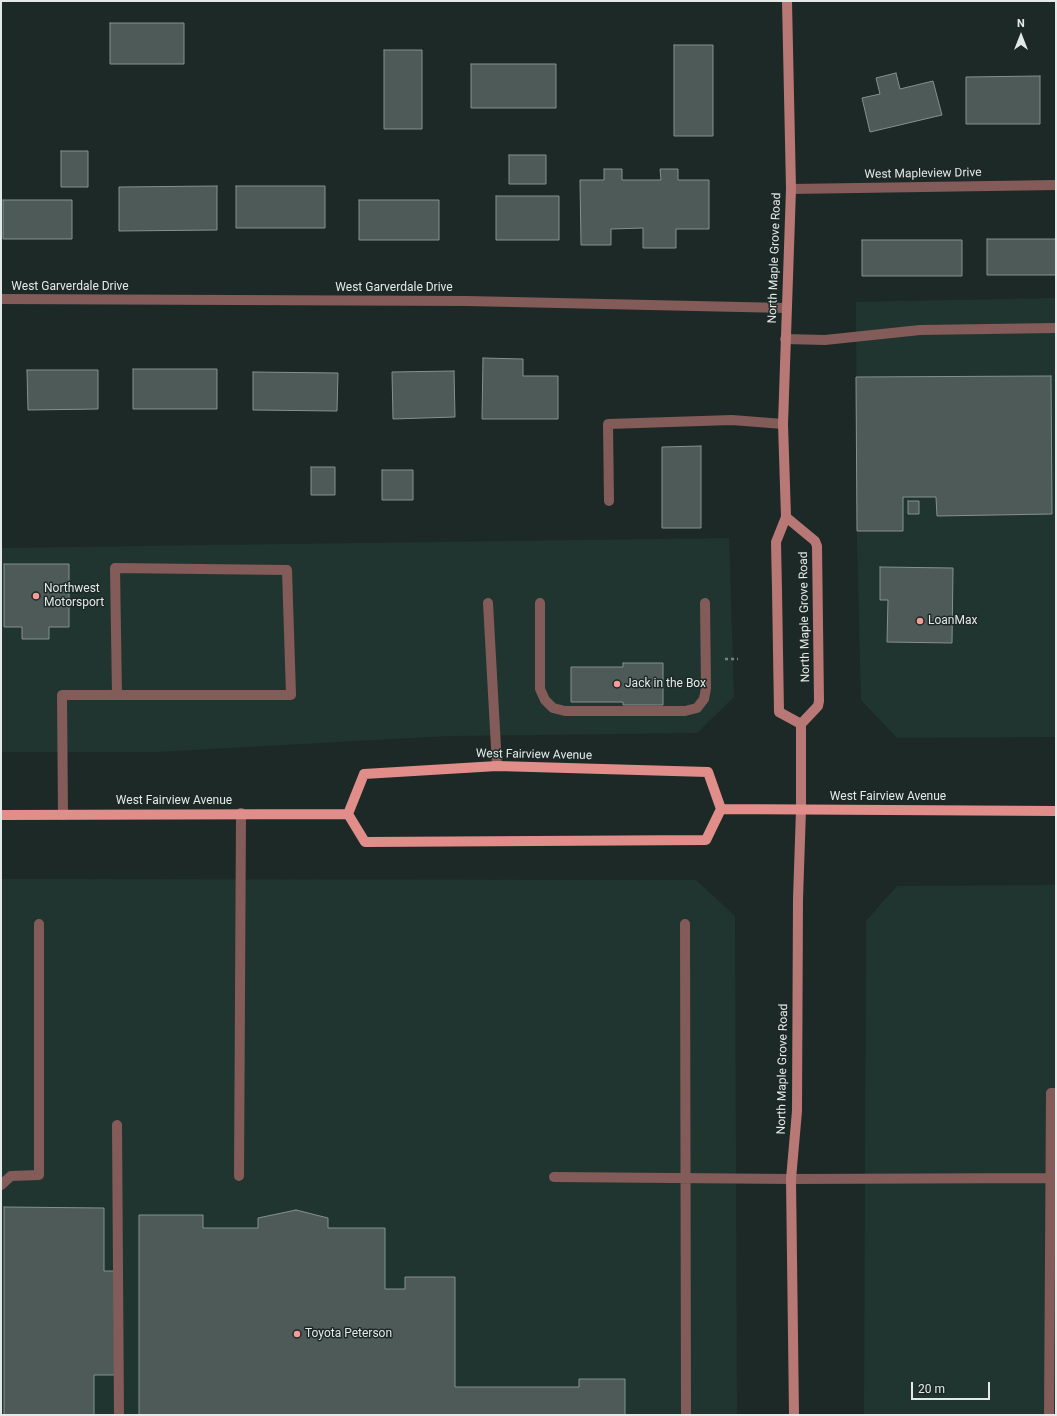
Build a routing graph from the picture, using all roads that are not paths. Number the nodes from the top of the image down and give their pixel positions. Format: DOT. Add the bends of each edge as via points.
graph roads {
  1 [pos="787,1"];
  2 [pos="1056,185"];
  3 [pos="791,189"];
  4 [pos="1,299"];
  5 [pos="786,308"];
  6 [pos="1056,328"];
  7 [pos="785,339"];
  8 [pos="783,424"];
  9 [pos="609,501"];
  10 [pos="786,517"];
  11 [pos="488,603"];
  12 [pos="540,603"];
  13 [pos="705,603"];
  14 [pos="117,695"];
  15 [pos="801,724"];
  16 [pos="497,766"];
  17 [pos="721,809"];
  18 [pos="801,810"];
  19 [pos="1056,811"];
  20 [pos="241,813"];
  21 [pos="1,814"];
  22 [pos="63,814"];
  23 [pos="348,814"];
  24 [pos="39,924"];
  25 [pos="685,924"];
  26 [pos="1056,1093"];
  27 [pos="117,1125"];
  28 [pos="240,1176"];
  29 [pos="554,1177"];
  30 [pos="687,1178"];
  31 [pos="1051,1178"];
  32 [pos="791,1179"];
  33 [pos="1,1185"];
  34 [pos="119,1415"];
  35 [pos="686,1415"];
  36 [pos="794,1415"];
  37 [pos="1049,1415"];
  1 -- 3 [label="main road, North Maple Grove Road"];
  2 -- 3 [label="street, West Mapleview Drive"];
  3 -- 5 [label="main road, North Maple Grove Road"];
  4 -- 5 [label="street, West Garverdale Drive" via="459,301"];
  5 -- 7 [label="main road, North Maple Grove Road"];
  6 -- 7 [label="street" via="920,330 824,340"];
  7 -- 8 [label="main road, North Maple Grove Road"];
  8 -- 9 [label="street" via="732,420 608,424"];
  8 -- 10 [label="main road, North Maple Grove Road"];
  10 -- 15 [label="main road, North Maple Grove Road" via="776,542 779,712"];
  10 -- 15 [label="main road, North Maple Grove Road" via="815,541 817,546 819,701 818,706"];
  11 -- 16 [label="street"];
  12 -- 13 [label="street" via="540,690 553,708 565,710 697,708 704,699 706,688"];
  14 -- 14 [label="street" via="291,695 287,570 115,568"];
  14 -- 22 [label="street" via="62,695"];
  15 -- 18 [label="main road, North Maple Grove Road"];
  16 -- 17 [label="main road, West Fairview Avenue" via="708,772"];
  16 -- 23 [label="main road, West Fairview Avenue" via="364,774"];
  17 -- 18 [label="main road, West Fairview Avenue"];
  17 -- 23 [label="main road" via="706,840 365,842"];
  18 -- 19 [label="main road, West Fairview Avenue"];
  18 -- 32 [label="main road, North Maple Grove Road" via="797,1111"];
  20 -- 22 [label="main road, West Fairview Avenue"];
  20 -- 23 [label="main road, West Fairview Avenue"];
  20 -- 28 [label="street"];
  21 -- 22 [label="main road, West Fairview Avenue"];
  24 -- 33 [label="street" via="39,1175 10,1176"];
  25 -- 30 [label="street"];
  26 -- 31 [label="street" via="1051,1093"];
  27 -- 34 [label="street"];
  29 -- 30 [label="street"];
  30 -- 32 [label="street"];
  30 -- 35 [label="street"];
  31 -- 32 [label="street"];
  31 -- 37 [label="street"];
  32 -- 36 [label="main road, North Maple Grove Road"];
}
